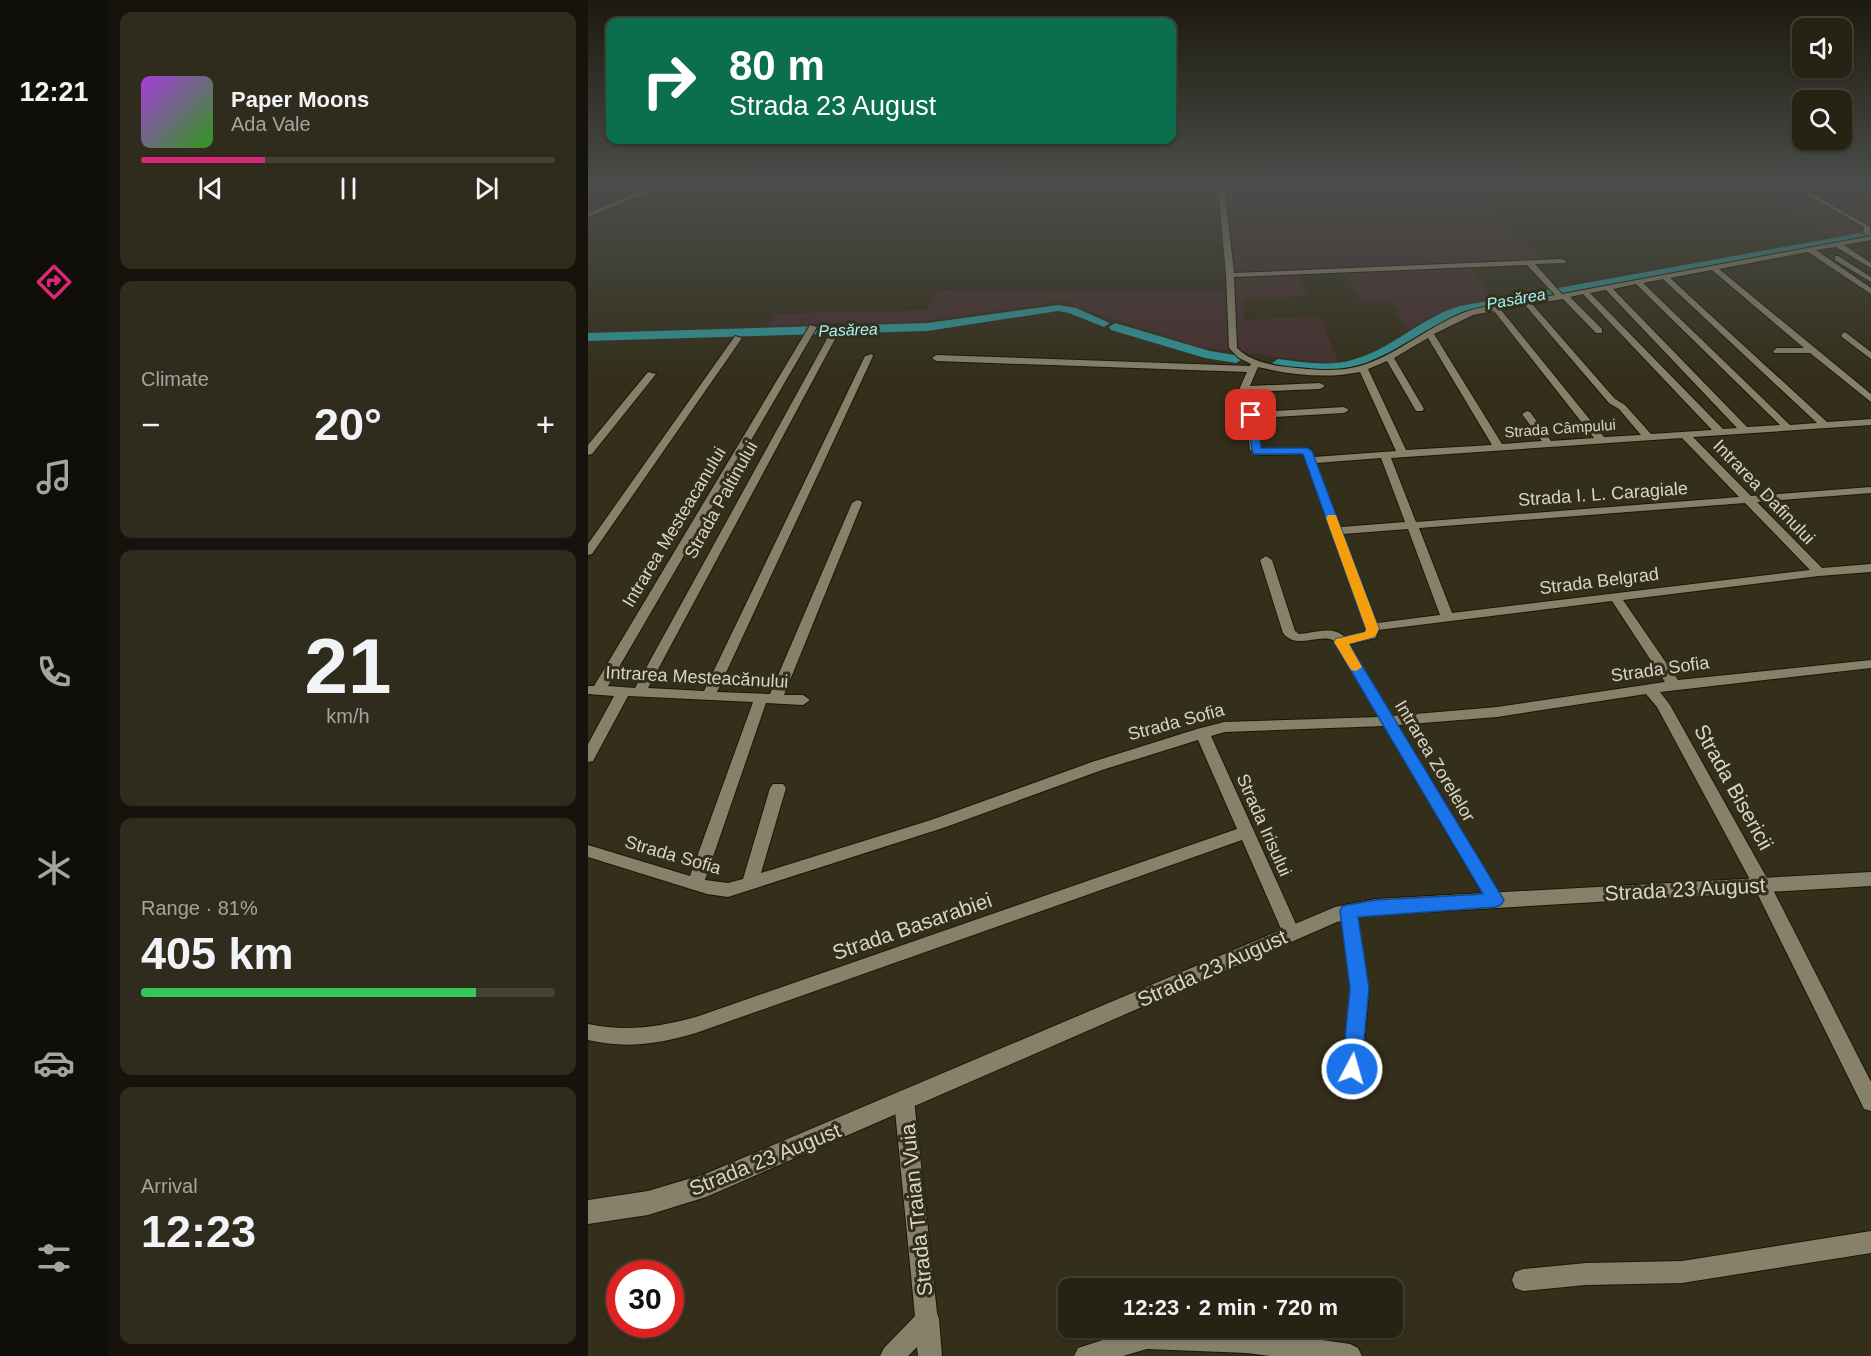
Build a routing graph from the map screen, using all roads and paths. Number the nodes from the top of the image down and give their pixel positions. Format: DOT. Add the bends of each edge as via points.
graph roads {
  1 [pos="1227,249"];
  2 [pos="1808,249"];
  3 [pos="1809,249"];
  4 [pos="1824,249"];
  5 [pos="1845,249"];
  6 [pos="1562,261"];
  7 [pos="1529,262"];
  8 [pos="1871,266"];
  9 [pos="1714,268"];
  10 [pos="1230,274"];
  11 [pos="1665,277"];
  12 [pos="1871,280"];
  13 [pos="1638,282"];
  14 [pos="1608,288"];
  15 [pos="1585,292"];
  16 [pos="1871,292"];
  17 [pos="1560,295"];
  18 [pos="1527,303"];
  19 [pos="1496,309"];
  20 [pos="838,326"];
  21 [pos="813,327"];
  22 [pos="1599,332"];
  23 [pos="1429,333"];
  24 [pos="1845,335"];
  25 [pos="738,338"];
  26 [pos="1813,350"];
  27 [pos="1777,351"];
  28 [pos="869,356"];
  29 [pos="1388,356"];
  30 [pos="1871,356"];
  31 [pos="936,358"];
  32 [pos="1254,366"];
  33 [pos="1363,368"];
  34 [pos="651,374"];
  35 [pos="1320,386"];
  36 [pos="1243,389"];
  37 [pos="1871,399"];
  38 [pos="1419,409"];
  39 [pos="1344,410"];
  40 [pos="1527,414"];
  41 [pos="1251,415"];
  42 [pos="1871,422"];
  43 [pos="1825,425"];
  44 [pos="1788,428"];
  45 [pos="1745,430"];
  46 [pos="1720,432"];
  47 [pos="1685,435"];
  48 [pos="1648,437"];
  49 [pos="1601,440"];
  50 [pos="1548,443"];
  51 [pos="1499,447"];
  52 [pos="588,452"];
  53 [pos="1402,453"];
  54 [pos="1385,454"];
  55 [pos="1310,460"];
  56 [pos="1871,490"];
  57 [pos="1748,499"];
  58 [pos="857,503"];
  59 [pos="1412,525"];
  60 [pos="1337,531"];
  61 [pos="588,552"];
  62 [pos="1266,560"];
  63 [pos="1871,568"];
  64 [pos="1819,572"];
  65 [pos="1615,597"];
  66 [pos="1447,617"];
  67 [pos="1372,627"];
  68 [pos="1341,642"];
  69 [pos="1871,664"];
  70 [pos="1674,685"];
  71 [pos="1650,689"];
  72 [pos="593,691"];
  73 [pos="623,692"];
  74 [pos="639,693"];
  75 [pos="709,695"];
  76 [pos="768,699"];
  77 [pos="803,700"];
  78 [pos="1389,722"];
  79 [pos="1203,732"];
  80 [pos="588,757"];
  81 [pos="778,788"];
  82 [pos="1246,832"];
  83 [pos="588,851"];
  84 [pos="1871,879"];
  85 [pos="696,883"];
  86 [pos="749,885"];
  87 [pos="1762,885"];
  88 [pos="1496,900"];
  89 [pos="1348,911"];
  90 [pos="1291,933"];
  91 [pos="588,1032"];
  92 [pos="1352,1069"];
  93 [pos="904,1100"];
  94 [pos="1871,1102"];
  95 [pos="588,1212"];
  96 [pos="1871,1242"];
  97 [pos="1523,1280"];
  98 [pos="928,1319"];
  99 [pos="1251,1349"];
  100 [pos="892,1356"];
  101 [pos="930,1356"];
  102 [pos="1086,1356"];
  103 [pos="1350,1356"];
  1 -- 10 [label="street"];
  2 -- 9 [label="street"];
  3 -- 16 [label="street"];
  4 -- 12 [label="street"];
  5 -- 8 [label="street"];
  6 -- 7 [label="street"];
  7 -- 10 [label="street"];
  7 -- 17 [label="street"];
  9 -- 11 [label="street"];
  9 -- 26 [label="street"];
  10 -- 32 [label="street" via="1232,346"];
  11 -- 13 [label="street"];
  11 -- 43 [label="street"];
  13 -- 14 [label="street"];
  13 -- 44 [label="street"];
  14 -- 15 [label="street"];
  14 -- 45 [label="street"];
  15 -- 17 [label="street"];
  15 -- 46 [label="street"];
  17 -- 18 [label="street"];
  17 -- 22 [label="street"];
  18 -- 19 [label="street"];
  18 -- 48 [label="street"];
  19 -- 23 [label="street" via="1457,318"];
  19 -- 49 [label="street"];
  20 -- 74 [label="street, Strada Paltinului"];
  21 -- 72 [label="street, Intrarea Mesteacanului"];
  23 -- 29 [label="street"];
  23 -- 51 [label="street"];
  24 -- 30 [label="street"];
  25 -- 61 [label="street"];
  26 -- 27 [label="street"];
  26 -- 37 [label="street"];
  28 -- 75 [label="street"];
  29 -- 33 [label="street"];
  29 -- 38 [label="street"];
  31 -- 32 [label="street"];
  32 -- 33 [label="street" via="1337,373"];
  32 -- 36 [label="street"];
  33 -- 53 [label="street"];
  34 -- 52 [label="street"];
  35 -- 36 [label="street"];
  36 -- 41 [label="street"];
  39 -- 41 [label="street"];
  40 -- 50 [label="street"];
  41 -- 55 [label="street, Strada Câmpului" via="1257,452 1305,450"];
  42 -- 43 [label="street, Strada Câmpului"];
  43 -- 44 [label="street, Strada Câmpului"];
  44 -- 45 [label="street, Strada Câmpului"];
  45 -- 46 [label="street, Strada Câmpului"];
  46 -- 47 [label="street, Strada Câmpului"];
  47 -- 48 [label="street, Strada Câmpului"];
  47 -- 57 [label="street, Intrarea Dafinului"];
  48 -- 49 [label="street, Strada Câmpului"];
  49 -- 50 [label="street, Strada Câmpului"];
  50 -- 51 [label="street, Strada Câmpului"];
  51 -- 53 [label="street, Strada Câmpului"];
  53 -- 54 [label="street, Strada Câmpului"];
  54 -- 55 [label="street, Strada Câmpului"];
  54 -- 59 [label="street"];
  55 -- 60 [label="street"];
  56 -- 57 [label="street, Strada I. L. Caragiale"];
  57 -- 59 [label="street, Strada I. L. Caragiale"];
  57 -- 64 [label="street, Intrarea Dafinului"];
  58 -- 76 [label="street"];
  59 -- 60 [label="street, Strada I. L. Caragiale"];
  59 -- 66 [label="street"];
  60 -- 67 [label="street"];
  62 -- 68 [label="street" via="1290,636 1332,634"];
  63 -- 64 [label="street, Strada Belgrad"];
  64 -- 65 [label="street, Strada Belgrad"];
  65 -- 66 [label="street, Strada Belgrad"];
  65 -- 70 [label="street"];
  66 -- 67 [label="street, Strada Belgrad"];
  67 -- 68 [label="street, Strada Belgrad" via="1371,634"];
  68 -- 78 [label="street, Intrarea Zorelelor"];
  69 -- 70 [label="street, Strada Sofia"];
  70 -- 71 [label="street, Strada Sofia"];
  71 -- 78 [label="street, Strada Sofia" via="1497,712"];
  71 -- 87 [label="street, Strada Bisericii" via="1663,705"];
  72 -- 73 [label="street, Intrarea Mesteacănului"];
  73 -- 74 [label="street, Intrarea Mesteacănului"];
  73 -- 80 [label="street"];
  74 -- 75 [label="street, Intrarea Mesteacănului"];
  75 -- 76 [label="street, Intrarea Mesteacănului"];
  76 -- 77 [label="street, Intrarea Mesteacănului"];
  76 -- 85 [label="street"];
  78 -- 79 [label="street, Strada Sofia" via="1240,725"];
  78 -- 88 [label="street, Intrarea Zorelelor"];
  79 -- 82 [label="street, Strada Irisului"];
  79 -- 86 [label="street, Strada Sofia" via="937,825"];
  81 -- 86 [label="street"];
  82 -- 90 [label="street, Strada Irisului"];
  82 -- 91 [label="street, Strada Basarabiei" via="675,1032 643,1038"];
  83 -- 85 [label="street, Strada Sofia"];
  84 -- 87 [label="main road, Strada 23 August"];
  85 -- 86 [label="street, Strada Sofia" via="728,890"];
  87 -- 88 [label="main road, Strada 23 August"];
  87 -- 94 [label="street, Strada Bisericii"];
  88 -- 89 [label="main road, Strada 23 August"];
  89 -- 90 [label="main road, Strada 23 August"];
  89 -- 92 [label="street" via="1360,988"];
  90 -- 93 [label="main road, Strada 23 August"];
  93 -- 95 [label="main road, Strada 23 August" via="706,1185 648,1203"];
  93 -- 98 [label="street, Strada Traian Vuia"];
  96 -- 97 [label="street" via="1682,1272"];
  98 -- 100 [label="street, Strada Traian Vuia"];
  98 -- 101 [label="street, Strada Traian Vuia"];
  99 -- 102 [label="street" via="1148,1337"];
  99 -- 103 [label="street"];
}
